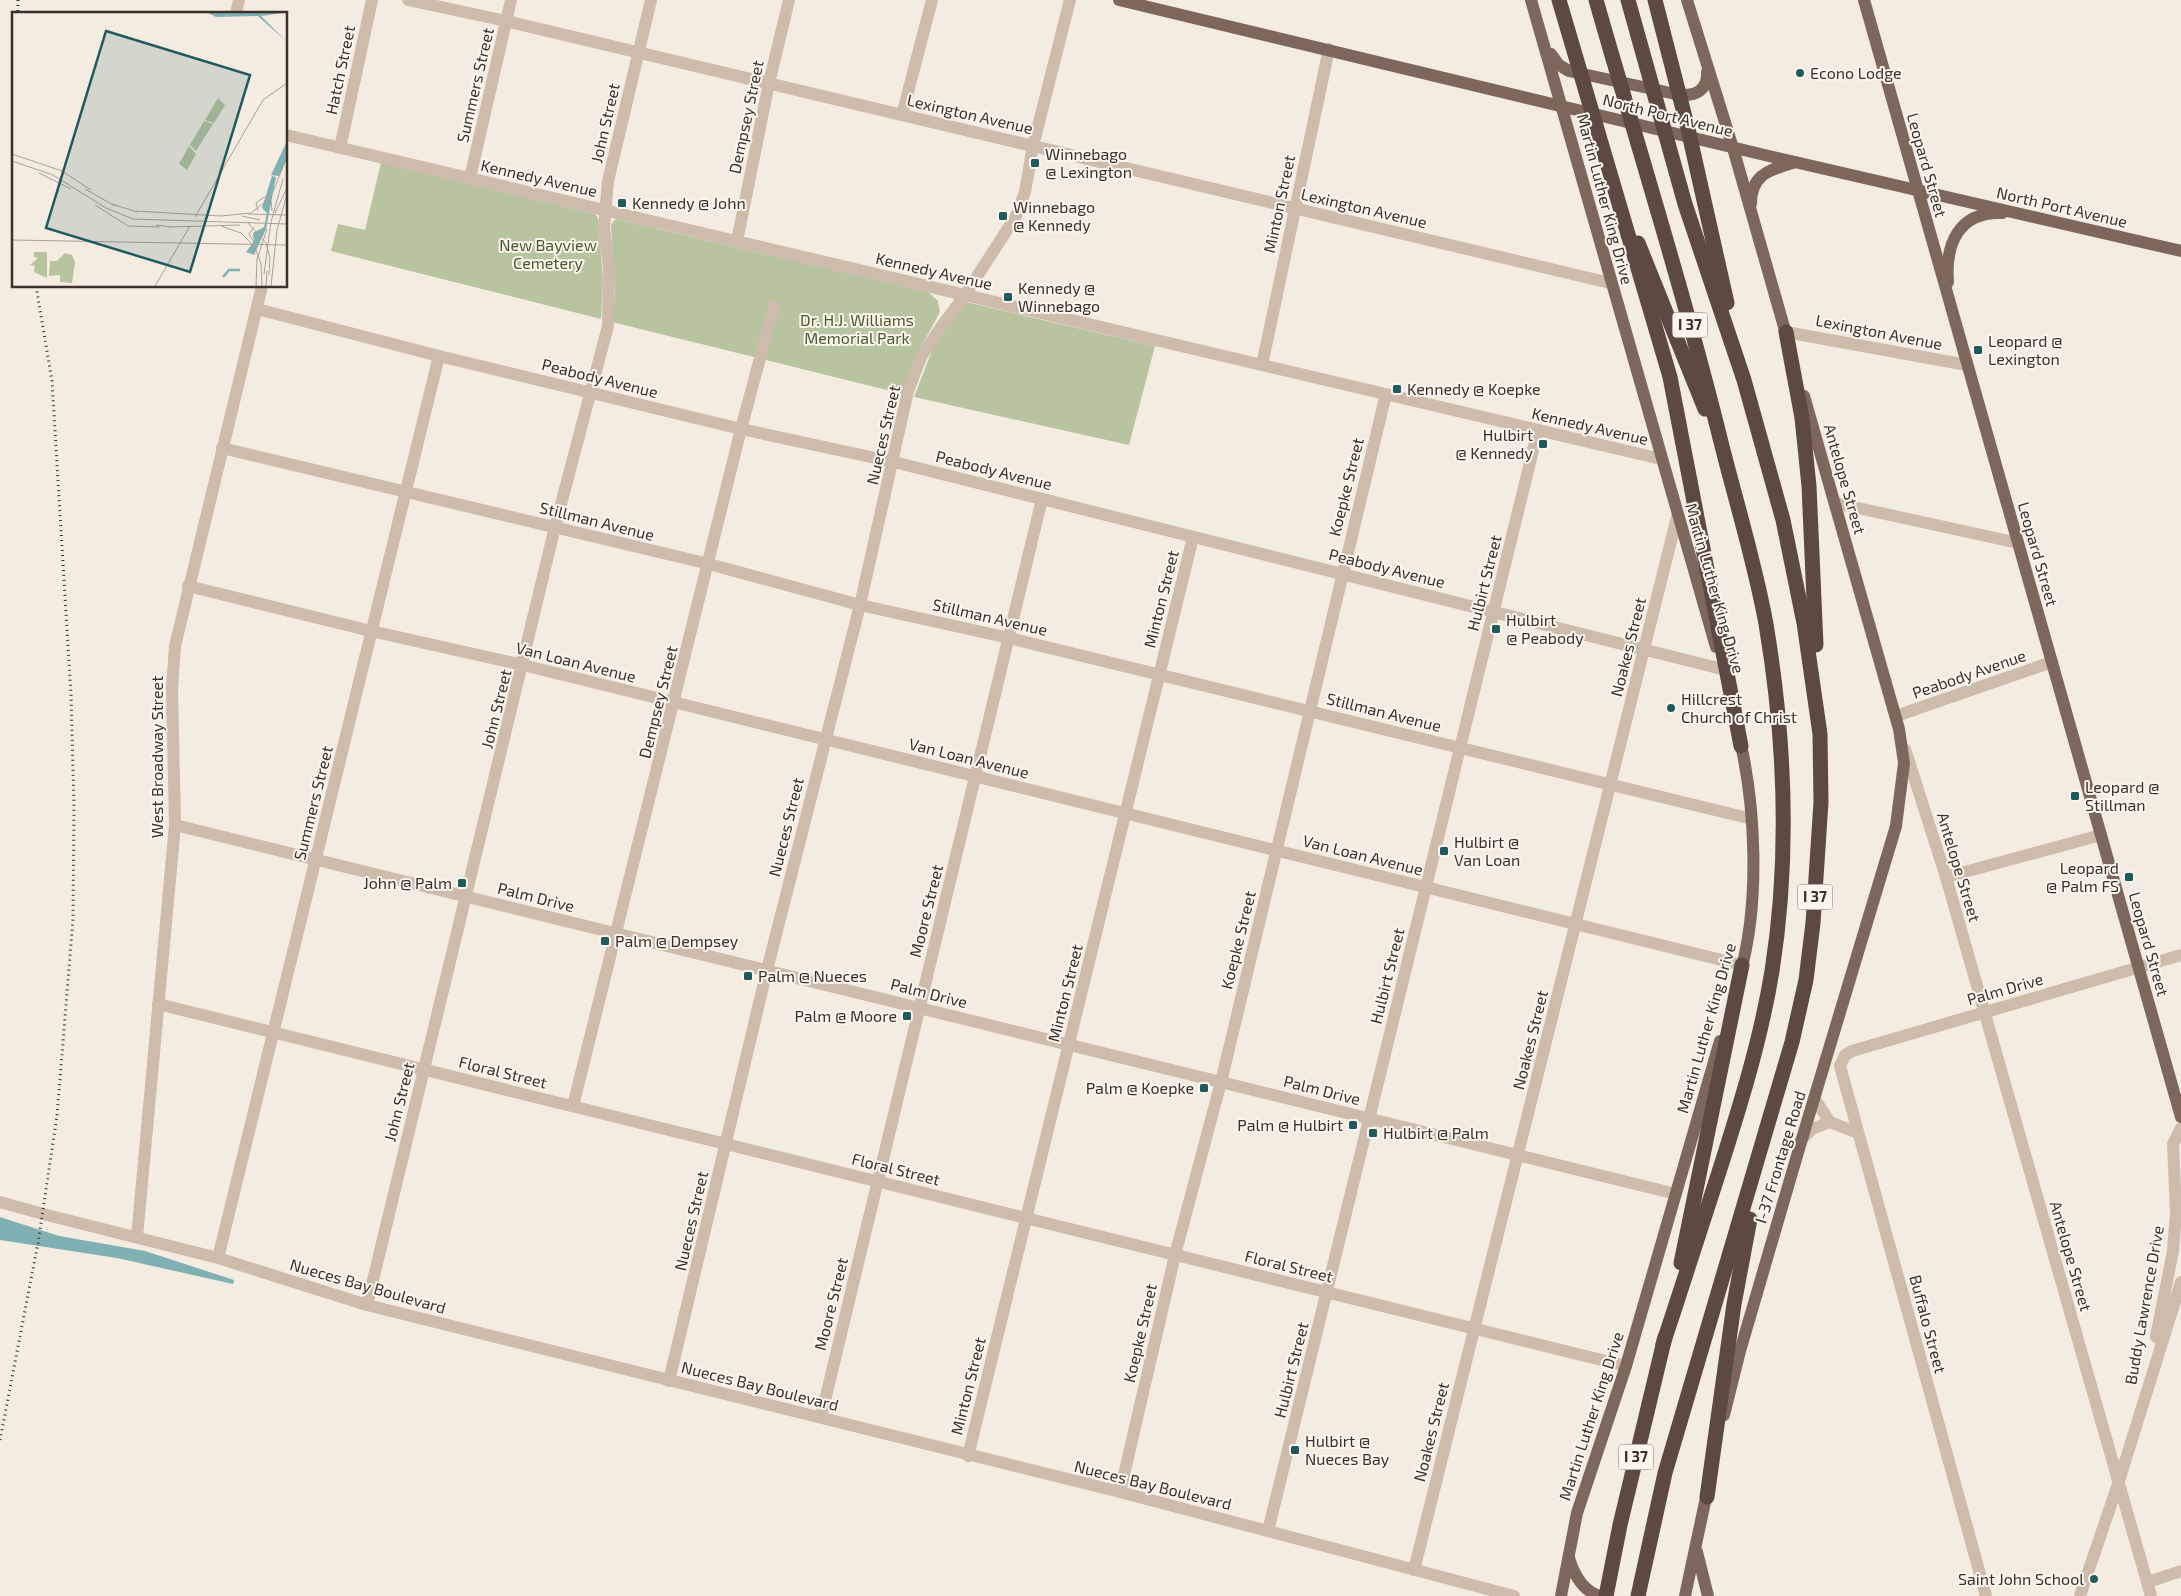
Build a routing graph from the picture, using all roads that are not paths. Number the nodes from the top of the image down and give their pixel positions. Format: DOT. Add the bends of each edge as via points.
graph roads {
  1 [pos="372,0"];
  2 [pos="408,0"];
  3 [pos="511,0"];
  4 [pos="651,0"];
  5 [pos="789,0"];
  6 [pos="932,0"];
  7 [pos="1070,0"];
  8 [pos="1118,0"];
  9 [pos="1531,0"];
  10 [pos="1559,0"];
  11 [pos="1596,0"];
  12 [pos="1628,0"];
  13 [pos="1655,0"];
  14 [pos="1687,0"];
  15 [pos="1864,0"];
  16 [pos="506,21"];
  17 [pos="1543,38"];
  18 [pos="1329,49"];
  19 [pos="638,53"];
  20 [pos="1707,66"];
  21 [pos="769,84"];
  22 [pos="1563,106"];
  23 [pos="902,115"];
  24 [pos="288,135"];
  25 [pos="1033,146"];
  26 [pos="340,148"];
  27 [pos="1733,148"];
  28 [pos="1795,162"];
  29 [pos="470,178"];
  30 [pos="1917,189"];
  31 [pos="1616,194"];
  32 [pos="1295,208"];
  33 [pos="1750,208"];
  34 [pos="605,210"];
  35 [pos="2024,214"];
  36 [pos="737,241"];
  37 [pos="2181,251"];
  38 [pos="1610,283"];
  39 [pos="262,288"];
  40 [pos="965,295"];
  41 [pos="774,306"];
  42 [pos="257,309"];
  43 [pos="1956,326"];
  44 [pos="1786,332"];
  45 [pos="439,356"];
  46 [pos="1262,365"];
  47 [pos="1967,365"];
  48 [pos="1744,380"];
  49 [pos="591,392"];
  50 [pos="1386,394"];
  51 [pos="741,429"];
  52 [pos="1538,430"];
  53 [pos="222,448"];
  54 [pos="1661,459"];
  55 [pos="894,462"];
  56 [pos="1727,464"];
  57 [pos="405,493"];
  58 [pos="1042,499"];
  59 [pos="1835,503"];
  60 [pos="1677,517"];
  61 [pos="555,527"];
  62 [pos="1194,537"];
  63 [pos="2018,543"];
  64 [pos="709,564"];
  65 [pos="1341,574"];
  66 [pos="188,586"];
  67 [pos="860,605"];
  68 [pos="1494,612"];
  69 [pos="371,631"];
  70 [pos="1009,638"];
  71 [pos="1644,649"];
  72 [pos="2052,662"];
  73 [pos="523,666"];
  74 [pos="1722,669"];
  75 [pos="1160,674"];
  76 [pos="674,703"];
  77 [pos="1310,711"];
  78 [pos="1898,722"];
  79 [pos="1820,734"];
  80 [pos="825,740"];
  81 [pos="1741,746"];
  82 [pos="1460,748"];
  83 [pos="976,776"];
  84 [pos="1610,784"];
  85 [pos="1126,813"];
  86 [pos="1752,819"];
  87 [pos="175,825"];
  88 [pos="2101,835"];
  89 [pos="1276,850"];
  90 [pos="316,860"];
  91 [pos="1946,877"];
  92 [pos="1426,887"];
  93 [pos="466,896"];
  94 [pos="1576,924"];
  95 [pos="617,933"];
  96 [pos="2181,955"];
  97 [pos="1742,965"];
  98 [pos="2138,967"];
  99 [pos="767,970"];
  100 [pos="158,1004"];
  101 [pos="920,1008"];
  102 [pos="1984,1012"];
  103 [pos="273,1032"];
  104 [pos="1069,1044"];
  105 [pos="1842,1060"];
  106 [pos="424,1069"];
  107 [pos="1220,1082"];
  108 [pos="1779,1091"];
  109 [pos="1814,1098"];
  110 [pos="574,1106"];
  111 [pos="2181,1117"];
  112 [pos="1369,1118"];
  113 [pos="1830,1122"];
  114 [pos="2181,1128"];
  115 [pos="1858,1133"];
  116 [pos="1801,1140"];
  117 [pos="726,1144"];
  118 [pos="1518,1155"];
  119 [pos="878,1181"];
  120 [pos="1676,1194"];
  121 [pos="0,1202"];
  122 [pos="1026,1218"];
  123 [pos="137,1237"];
  124 [pos="2175,1254"];
  125 [pos="1175,1255"];
  126 [pos="218,1258"];
  127 [pos="2181,1268"];
  128 [pos="2181,1282"];
  129 [pos="1326,1292"];
  130 [pos="367,1305"];
  131 [pos="1474,1329"];
  132 [pos="1663,1344"];
  133 [pos="1626,1366"];
  134 [pos="669,1381"];
  135 [pos="2143,1400"];
  136 [pos="821,1417"];
  137 [pos="968,1456"];
  138 [pos="2119,1481"];
  139 [pos="1120,1492"];
  140 [pos="1707,1497"];
  141 [pos="1268,1530"];
  142 [pos="1696,1548"];
  143 [pos="1569,1556"];
  144 [pos="1414,1570"];
  145 [pos="2181,1571"];
  146 [pos="2148,1582"];
  147 [pos="1639,1590"];
  148 [pos="1685,1594"];
  149 [pos="1514,1596"];
  150 [pos="1561,1596"];
  151 [pos="1598,1596"];
  152 [pos="1606,1596"];
  153 [pos="1708,1596"];
  154 [pos="1986,1596"];
  155 [pos="2080,1596"];
  156 [pos="2151,1596"];
  1 -- 26 [label="street, Hatch Street"];
  2 -- 16 [label="street, Lexington Avenue"];
  3 -- 16 [label="street, Summers Street"];
  4 -- 19 [label="street, John Street"];
  5 -- 21 [label="street, Dempsey Street"];
  6 -- 23 [label="street"];
  7 -- 25 [label="street, Nueces Street"];
  8 -- 18 [label="main road, North Port Avenue"];
  9 -- 17 [label="main road, Martin Luther King Drive"];
  10 -- 31 [label="highway"];
  11 -- 56 [label="highway, I 37"];
  12 -- 48 [label="highway, I 37" via="1685,204"];
  13 -- 48 [label="highway"];
  14 -- 20 [label="main road, Antelope Street"];
  15 -- 30 [label="main road, Leopard Street"];
  16 -- 19 [label="street, Lexington Avenue"];
  16 -- 29 [label="street, Summers Street"];
  17 -- 20 [label="main road" via="1558,65 1569,71 1680,95 1699,93 1706,85"];
  17 -- 22 [label="main road, Martin Luther King Drive"];
  18 -- 22 [label="main road, North Port Avenue"];
  18 -- 32 [label="street, Minton Street"];
  19 -- 21 [label="street, Lexington Avenue"];
  19 -- 34 [label="street, John Street" via="608,181"];
  20 -- 27 [label="main road, Antelope Street"];
  21 -- 23 [label="street, Lexington Avenue"];
  21 -- 36 [label="street, Dempsey Street"];
  22 -- 27 [label="main road, North Port Avenue"];
  22 -- 38 [label="main road, Martin Luther King Drive"];
  23 -- 25 [label="street, Lexington Avenue"];
  24 -- 26 [label="street, Kennedy Avenue"];
  25 -- 32 [label="street, Lexington Avenue"];
  25 -- 40 [label="street, Nueces Street" via="1025,192 1016,216"];
  26 -- 29 [label="street, Kennedy Avenue"];
  27 -- 28 [label="main road, North Port Avenue"];
  27 -- 33 [label="main road, Antelope Street"];
  28 -- 30 [label="main road, North Port Avenue"];
  28 -- 33 [label="main road" via="1760,177 1751,193"];
  29 -- 34 [label="street, Kennedy Avenue"];
  30 -- 35 [label="main road, North Port Avenue"];
  30 -- 43 [label="main road, Leopard Street"];
  31 -- 56 [label="highway"];
  31 -- 81 [label="highway" via="1670,377"];
  32 -- 38 [label="street, Lexington Avenue"];
  32 -- 46 [label="street, Minton Street"];
  33 -- 44 [label="main road, Antelope Street"];
  34 -- 36 [label="street, Kennedy Avenue"];
  34 -- 49 [label="street, John Street" via="608,326"];
  35 -- 37 [label="main road, North Port Avenue"];
  35 -- 43 [label="main road" via="1986,214 1973,218 1959,230 1950,251 1947,273"];
  36 -- 40 [label="street, Kennedy Avenue"];
  38 -- 54 [label="main road, Martin Luther King Drive"];
  39 -- 42 [label="street, West Broadway Street"];
  40 -- 46 [label="street, Kennedy Avenue"];
  40 -- 55 [label="street, Nueces Street" via="921,357 908,390"];
  41 -- 51 [label="street, Dempsey Street"];
  42 -- 45 [label="street, Peabody Avenue"];
  42 -- 53 [label="street, West Broadway Street"];
  43 -- 47 [label="main road, Leopard Street"];
  44 -- 47 [label="street, Lexington Avenue"];
  44 -- 59 [label="main road, Antelope Street"];
  44 -- 79 [label="highway" via="1802,418 1809,486"];
  45 -- 49 [label="street, Peabody Avenue"];
  45 -- 57 [label="street, Summers Street"];
  46 -- 50 [label="street, Kennedy Avenue"];
  47 -- 63 [label="main road, Leopard Street"];
  48 -- 79 [label="highway, I 37" via="1795,574"];
  49 -- 51 [label="street, Peabody Avenue"];
  49 -- 61 [label="street, John Street"];
  50 -- 52 [label="street, Kennedy Avenue"];
  50 -- 65 [label="street, Koepke Street"];
  51 -- 55 [label="street, Peabody Avenue"];
  51 -- 64 [label="street, Dempsey Street"];
  52 -- 54 [label="street, Kennedy Avenue"];
  52 -- 68 [label="street, Hulbirt Street"];
  53 -- 57 [label="street, Stillman Avenue"];
  53 -- 66 [label="street, West Broadway Street"];
  54 -- 60 [label="main road, Martin Luther King Drive"];
  55 -- 58 [label="street, Peabody Avenue"];
  55 -- 67 [label="street, Nueces Street"];
  56 -- 132 [label="highway, I 37" via="1765,622 1778,710 1783,866 1772,971 1756,1047"];
  57 -- 61 [label="street, Stillman Avenue"];
  57 -- 69 [label="street, Summers Street"];
  58 -- 62 [label="street, Peabody Avenue"];
  58 -- 70 [label="street, Moore Street"];
  59 -- 63 [label="street"];
  59 -- 78 [label="main road, Antelope Street"];
  60 -- 71 [label="street, Noakes Street"];
  60 -- 74 [label="main road, Martin Luther King Drive"];
  61 -- 64 [label="street, Stillman Avenue"];
  61 -- 73 [label="street, John Street"];
  62 -- 65 [label="street, Peabody Avenue"];
  62 -- 75 [label="street, Minton Street"];
  63 -- 72 [label="main road, Leopard Street"];
  64 -- 67 [label="street, Stillman Avenue"];
  64 -- 76 [label="street, Dempsey Street"];
  65 -- 68 [label="street, Peabody Avenue"];
  65 -- 77 [label="street, Koepke Street"];
  66 -- 69 [label="street, Van Loan Avenue"];
  66 -- 87 [label="street, West Broadway Street" via="175,646 172,689"];
  67 -- 70 [label="street, Stillman Avenue"];
  67 -- 80 [label="street, Nueces Street"];
  68 -- 71 [label="street, Peabody Avenue"];
  68 -- 82 [label="street, Hulbirt Street"];
  69 -- 73 [label="street, Van Loan Avenue"];
  69 -- 90 [label="street, Summers Street"];
  70 -- 75 [label="street, Stillman Avenue"];
  70 -- 83 [label="street, Moore Street"];
  71 -- 74 [label="street, Peabody Avenue"];
  71 -- 84 [label="street, Noakes Street"];
  72 -- 78 [label="street, Peabody Avenue"];
  72 -- 88 [label="main road, Leopard Street"];
  73 -- 76 [label="street, Van Loan Avenue"];
  73 -- 93 [label="street, John Street"];
  74 -- 81 [label="main road, Martin Luther King Drive"];
  75 -- 77 [label="street, Stillman Avenue"];
  75 -- 85 [label="street, Minton Street"];
  76 -- 80 [label="street, Van Loan Avenue"];
  76 -- 95 [label="street, Dempsey Street"];
  77 -- 82 [label="street, Stillman Avenue"];
  77 -- 89 [label="street, Koepke Street"];
  78 -- 91 [label="street, Antelope Street"];
  78 -- 109 [label="main road, I-37 Frontage Road" via="1904,764 1896,826"];
  79 -- 108 [label="highway, I 37" via="1821,802 1813,923 1806,980"];
  80 -- 83 [label="street, Van Loan Avenue"];
  80 -- 99 [label="street, Nueces Street"];
  81 -- 86 [label="main road, Martin Luther King Drive"];
  82 -- 84 [label="street, Stillman Avenue"];
  82 -- 92 [label="street, Hulbirt Street"];
  83 -- 85 [label="street, Van Loan Avenue"];
  83 -- 101 [label="street, Moore Street"];
  84 -- 86 [label="street, Stillman Avenue"];
  84 -- 94 [label="street, Noakes Street"];
  85 -- 89 [label="street, Van Loan Avenue"];
  85 -- 104 [label="street, Minton Street"];
  86 -- 97 [label="main road, Martin Luther King Drive" via="1750,918"];
  87 -- 90 [label="street, Palm Drive"];
  87 -- 100 [label="street, West Broadway Street"];
  88 -- 91 [label="street"];
  88 -- 98 [label="main road, Leopard Street"];
  89 -- 92 [label="street, Van Loan Avenue"];
  89 -- 107 [label="street, Koepke Street"];
  90 -- 93 [label="street, Palm Drive"];
  90 -- 103 [label="street, Summers Street"];
  91 -- 102 [label="street, Antelope Street"];
  92 -- 94 [label="street, Van Loan Avenue"];
  92 -- 112 [label="street, Hulbirt Street"];
  93 -- 95 [label="street, Palm Drive"];
  93 -- 106 [label="street, John Street"];
  94 -- 97 [label="street, Van Loan Avenue"];
  94 -- 118 [label="street, Noakes Street"];
  95 -- 99 [label="street, Palm Drive"];
  95 -- 110 [label="street, Dempsey Street"];
  96 -- 98 [label="street, Palm Drive"];
  97 -- 120 [label="main road, Martin Luther King Drive"];
  97 -- 132 [label="highway"];
  98 -- 102 [label="street, Palm Drive"];
  98 -- 111 [label="main road, Leopard Street"];
  99 -- 101 [label="street, Palm Drive"];
  99 -- 117 [label="street, Nueces Street"];
  100 -- 103 [label="street, Floral Street"];
  100 -- 123 [label="street, West Broadway Street"];
  101 -- 104 [label="street, Palm Drive"];
  101 -- 119 [label="street, Moore Street"];
  102 -- 105 [label="street, Palm Drive" via="1852,1051"];
  102 -- 138 [label="street, Antelope Street"];
  103 -- 106 [label="street, Floral Street"];
  103 -- 126 [label="street, Summers Street"];
  104 -- 107 [label="street, Palm Drive"];
  104 -- 122 [label="street, Minton Street"];
  105 -- 115 [label="street, Buffalo Street" via="1841,1075"];
  106 -- 110 [label="street, Floral Street"];
  106 -- 130 [label="street, John Street"];
  107 -- 112 [label="street, Palm Drive"];
  107 -- 125 [label="street, Koepke Street"];
  108 -- 140 [label="highway" via="1743,1251"];
  108 -- 147 [label="highway, I 37" via="1665,1473"];
  109 -- 113 [label="street"];
  109 -- 116 [label="main road, I-37 Frontage Road"];
  110 -- 117 [label="street, Floral Street"];
  112 -- 118 [label="street, Palm Drive"];
  112 -- 129 [label="street, Hulbirt Street"];
  113 -- 115 [label="street"];
  113 -- 116 [label="street" via="1812,1129"];
  114 -- 124 [label="street, Buddy Lawrence Drive" via="2173,1144"];
  115 -- 154 [label="street, Buffalo Street"];
  116 -- 140 [label="main road, I-37 Frontage Road" via="1740,1351"];
  117 -- 119 [label="street, Floral Street"];
  117 -- 134 [label="street, Nueces Street"];
  118 -- 120 [label="street, Palm Drive"];
  118 -- 131 [label="street, Noakes Street"];
  119 -- 122 [label="street, Floral Street"];
  119 -- 136 [label="street, Moore Street"];
  120 -- 133 [label="main road, Martin Luther King Drive"];
  121 -- 123 [label="street, Nueces Bay Boulevard"];
  122 -- 125 [label="street, Floral Street"];
  122 -- 137 [label="street, Minton Street"];
  123 -- 126 [label="street, Nueces Bay Boulevard"];
  124 -- 127 [label="street"];
  124 -- 135 [label="street, Buddy Lawrence Drive"];
  125 -- 129 [label="street, Floral Street"];
  125 -- 139 [label="street, Koepke Street"];
  126 -- 130 [label="street, Nueces Bay Boulevard"];
  128 -- 135 [label="street, Buddy Lawrence Drive"];
  129 -- 131 [label="street, Floral Street"];
  129 -- 141 [label="street, Hulbirt Street"];
  130 -- 134 [label="street, Nueces Bay Boulevard"];
  131 -- 133 [label="street, Floral Street"];
  131 -- 144 [label="street, Noakes Street"];
  132 -- 152 [label="highway, I 37"];
  133 -- 143 [label="main road, Martin Luther King Drive" via="1577,1513"];
  134 -- 136 [label="street, Nueces Bay Boulevard"];
  135 -- 138 [label="street, Buddy Lawrence Drive"];
  136 -- 137 [label="street, Nueces Bay Boulevard"];
  137 -- 139 [label="street, Nueces Bay Boulevard"];
  138 -- 146 [label="street, Antelope Street"];
  138 -- 155 [label="street, Buddy Lawrence Drive"];
  139 -- 141 [label="street, Nueces Bay Boulevard"];
  140 -- 142 [label="main road, I-37 Frontage Road"];
  141 -- 144 [label="street, Nueces Bay Boulevard"];
  142 -- 148 [label="main road, I-37 Frontage Road"];
  142 -- 153 [label="main road"];
  143 -- 150 [label="main road, Martin Luther King Drive"];
  143 -- 151 [label="main road" via="1581,1584"];
  144 -- 149 [label="street, Nueces Bay Boulevard"];
  145 -- 146 [label="street"];
  146 -- 156 [label="street, Antelope Street"];
}
